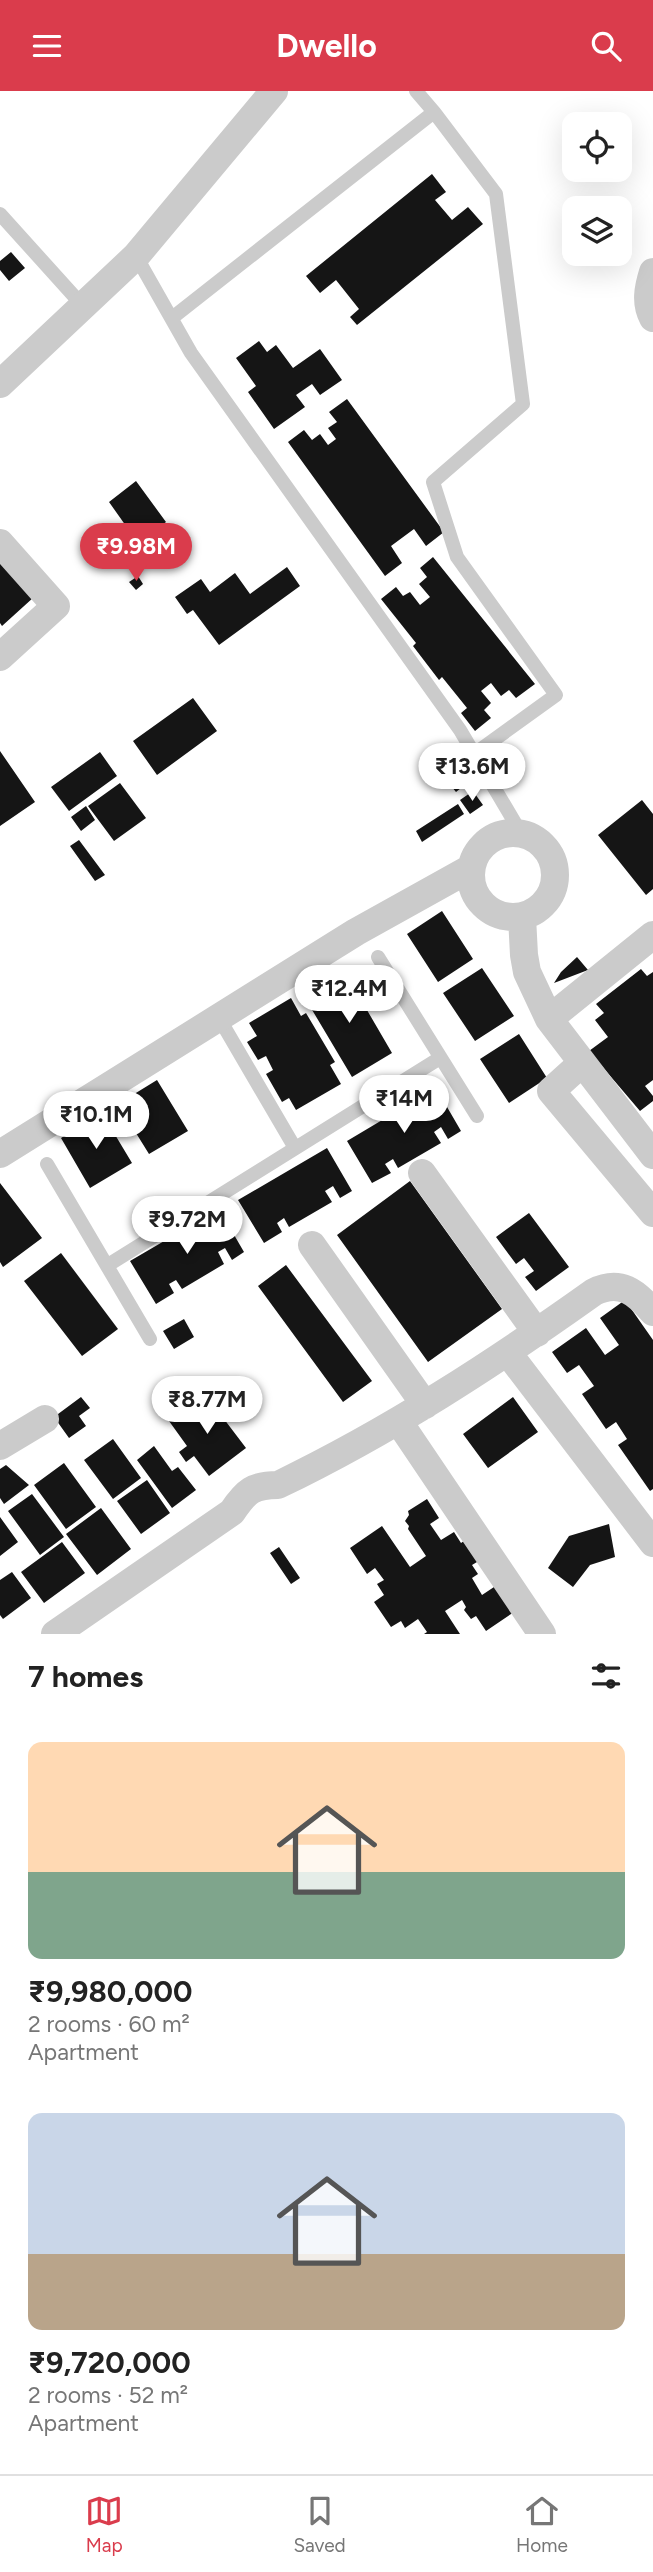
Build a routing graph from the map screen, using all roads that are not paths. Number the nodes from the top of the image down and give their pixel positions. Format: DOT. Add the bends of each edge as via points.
graph roads {
  1 [pos="275,91"];
  2 [pos="416,91"];
  3 [pos="434,113"];
  4 [pos="0,214"];
  5 [pos="136,256"];
  6 [pos="653,272"];
  7 [pos="83,306"];
  8 [pos="172,318"];
  9 [pos="653,318"];
  10 [pos="0,384"];
  11 [pos="0,543"];
  12 [pos="0,657"];
  13 [pos="473,755"];
  14 [pos="521,833"];
  15 [pos="471,868"];
  16 [pos="522,917"];
  17 [pos="653,935"];
  18 [pos="378,957"];
  19 [pos="219,1018"];
  20 [pos="549,1019"];
  21 [pos="440,1058"];
  22 [pos="582,1063"];
  23 [pos="477,1117"];
  24 [pos="649,1140"];
  25 [pos="295,1148"];
  26 [pos="0,1154"];
  27 [pos="47,1164"];
  28 [pos="422,1173"];
  29 [pos="653,1213"];
  30 [pos="312,1245"];
  31 [pos="108,1265"];
  32 [pos="653,1312"];
  33 [pos="537,1333"];
  34 [pos="150,1339"];
  35 [pos="508,1353"];
  36 [pos="425,1405"];
  37 [pos="45,1419"];
  38 [pos="399,1422"];
  39 [pos="0,1446"];
  40 [pos="653,1543"];
  41 [pos="55,1634"];
  42 [pos="542,1634"];
  1 -- 5 [label="street"];
  2 -- 3 [label="lane"];
  3 -- 8 [label="lane"];
  3 -- 13 [label="lane" via="496,194 523,404 433,482 457,557 556,695"];
  4 -- 7 [label="lane"];
  5 -- 7 [label="street"];
  5 -- 8 [label="lane"];
  6 -- 9 [label="street" via="648,289"];
  7 -- 10 [label="street"];
  8 -- 13 [label="lane" via="191,353 460,730"];
  11 -- 12 [label="street" via="56,606"];
  13 -- 14 [label="lane"];
  14 -- 15 [label="street" via="489,840 477,852"];
  14 -- 16 [label="street" via="537,839 549,851 556,874 550,899 538,911"];
  15 -- 16 [label="street" via="471,885 490,912"];
  15 -- 19 [label="street" via="356,932"];
  16 -- 20 [label="street" via="527,972"];
  17 -- 20 [label="street"];
  18 -- 21 [label="lane"];
  19 -- 25 [label="lane"];
  19 -- 26 [label="street"];
  20 -- 22 [label="street"];
  21 -- 23 [label="lane"];
  21 -- 25 [label="lane"];
  22 -- 24 [label="street"];
  22 -- 29 [label="street" via="551,1091"];
  25 -- 31 [label="lane"];
  27 -- 31 [label="lane"];
  28 -- 33 [label="street"];
  30 -- 36 [label="street"];
  31 -- 34 [label="lane"];
  32 -- 33 [label="street" via="632,1291 619,1285 604,1287"];
  33 -- 35 [label="street"];
  35 -- 36 [label="street"];
  35 -- 40 [label="street"];
  36 -- 38 [label="street"];
  37 -- 39 [label="street"];
  38 -- 41 [label="street" via="278,1485 258,1485 241,1498 232,1513"];
  38 -- 42 [label="street"];
}
